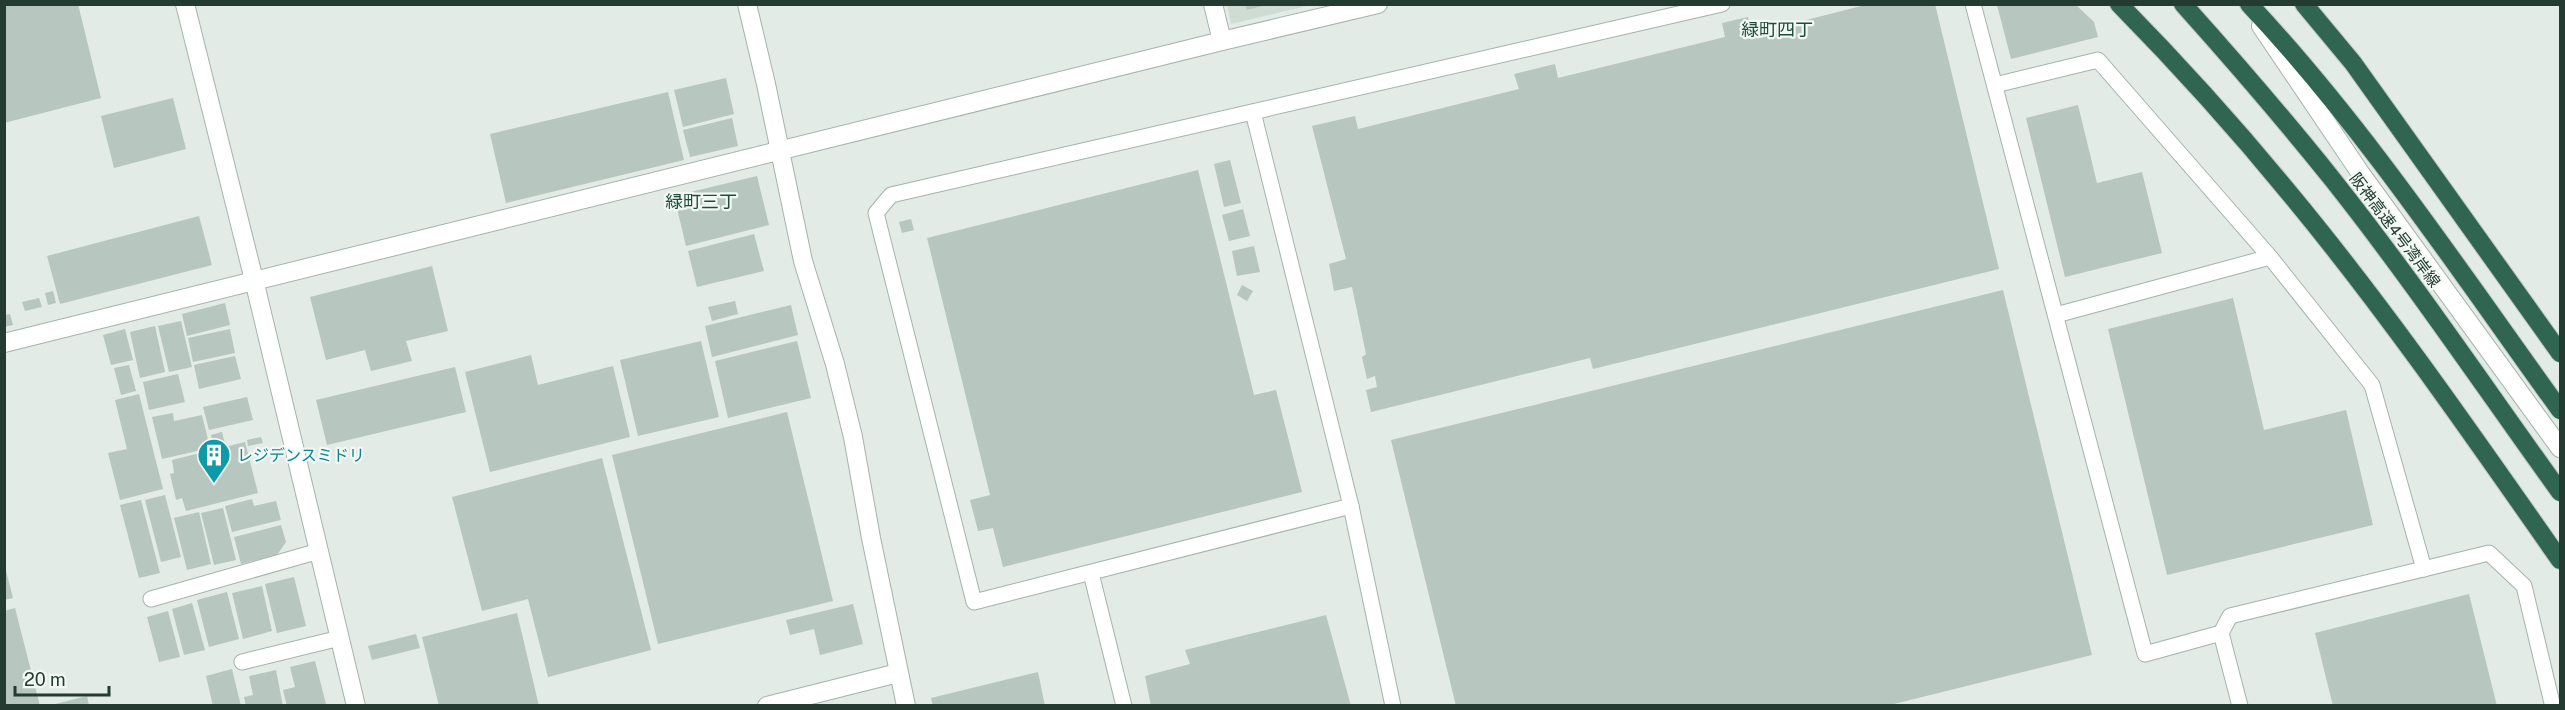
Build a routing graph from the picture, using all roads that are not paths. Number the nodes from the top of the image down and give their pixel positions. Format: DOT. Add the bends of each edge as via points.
graph roads {
  1 [pos="185,4"];
  2 [pos="747,4"];
  3 [pos="1213,4"];
  4 [pos="1378,4"];
  5 [pos="1722,4"];
  6 [pos="1973,4"];
  7 [pos="2119,4"];
  8 [pos="2183,4"];
  9 [pos="2248,4"];
  10 [pos="2304,4"];
  11 [pos="1221,41"];
  12 [pos="1995,85"];
  13 [pos="1253,112"];
  14 [pos="780,152"];
  15 [pos="2270,257"];
  16 [pos="254,280"];
  17 [pos="2055,315"];
  18 [pos="4,343"];
  19 [pos="2560,353"];
  20 [pos="2560,410"];
  21 [pos="2560,448"];
  22 [pos="2560,492"];
  23 [pos="1351,506"];
  24 [pos="319,551"];
  25 [pos="2560,560"];
  26 [pos="2424,569"];
  27 [pos="1091,573"];
  28 [pos="151,599"];
  29 [pos="2221,633"];
  30 [pos="340,638"];
  31 [pos="242,662"];
  32 [pos="898,673"];
  33 [pos="2552,703"];
  34 [pos="356,705"];
  35 [pos="767,705"];
  36 [pos="906,705"];
  37 [pos="1125,705"];
  38 [pos="1393,705"];
  39 [pos="2240,705"];
  1 -- 16 [label="street"];
  2 -- 14 [label="street"];
  3 -- 11 [label="street"];
  4 -- 11 [label="street"];
  5 -- 13 [label="lane"];
  6 -- 12 [label="lane"];
  7 -- 25 [label="highway" via="2186,73 2292,195 2423,367"];
  8 -- 22 [label="highway, 阪神高速4号湾岸線" via="2335,182"];
  9 -- 20 [label="highway, 阪神高速4号湾岸線" via="2353,128"];
  9 -- 21 [label="street" via="2361,174"];
  10 -- 19 [label="highway" via="2353,63"];
  11 -- 14 [label="street"];
  12 -- 15 [label="lane" via="2098,60"];
  12 -- 17 [label="lane"];
  13 -- 23 [label="lane"];
  13 -- 27 [label="lane" via="891,195 876,213 975,602"];
  14 -- 16 [label="street"];
  14 -- 32 [label="street" via="803,261 853,437"];
  15 -- 17 [label="lane"];
  15 -- 26 [label="lane" via="2372,385"];
  16 -- 18 [label="street"];
  16 -- 24 [label="street"];
  17 -- 29 [label="lane" via="2145,654"];
  23 -- 27 [label="lane"];
  23 -- 38 [label="lane"];
  24 -- 28 [label="lane"];
  24 -- 30 [label="street"];
  26 -- 29 [label="lane" via="2230,616"];
  26 -- 33 [label="lane" via="2489,553 2524,586"];
  27 -- 37 [label="lane"];
  29 -- 39 [label="lane"];
  30 -- 31 [label="lane"];
  30 -- 34 [label="street"];
  32 -- 35 [label="street"];
  32 -- 36 [label="street"];
}
